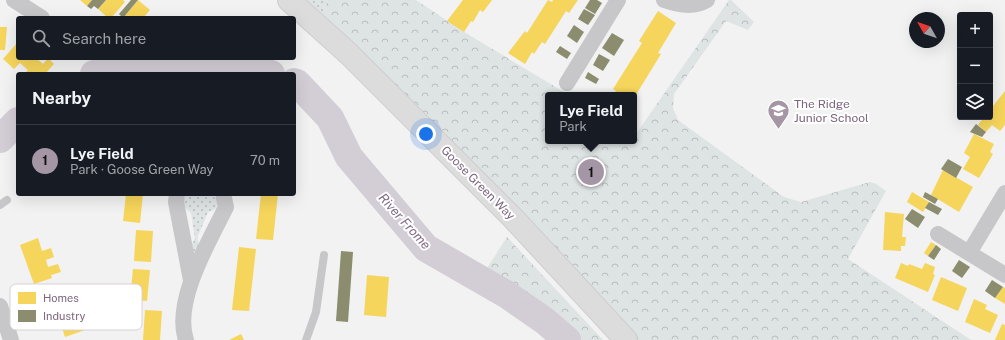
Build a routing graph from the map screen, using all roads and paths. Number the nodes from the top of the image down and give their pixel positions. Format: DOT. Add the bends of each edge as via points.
graph roads {
  1 [pos="14,0"];
  2 [pos="289,0"];
  3 [pos="618,0"];
  4 [pos="664,0"];
  5 [pos="707,0"];
  6 [pos="39,16"];
  7 [pos="567,83"];
  8 [pos="1005,193"];
  9 [pos="177,196"];
  10 [pos="223,196"];
  11 [pos="7,200"];
  12 [pos="0,205"];
  13 [pos="938,234"];
  14 [pos="969,253"];
  15 [pos="324,255"];
  16 [pos="1005,275"];
  17 [pos="191,280"];
  18 [pos="0,306"];
  19 [pos="11,340"];
  20 [pos="186,340"];
  21 [pos="306,340"];
  22 [pos="626,340"];
  1 -- 6 [label="street"];
  2 -- 22 [label="main road, Goose Green Way" via="349,54 513,218"];
  3 -- 7 [label="street"];
  4 -- 5 [label="street" via="684,6 700,4"];
  8 -- 14 [label="street"];
  9 -- 17 [label="street"];
  10 -- 17 [label="street" via="226,207"];
  11 -- 12 [label="lane"];
  13 -- 14 [label="street"];
  14 -- 16 [label="street"];
  15 -- 21 [label="lane" via="316,312"];
  17 -- 20 [label="street" via="183,312"];
  18 -- 19 [label="street"];
}
